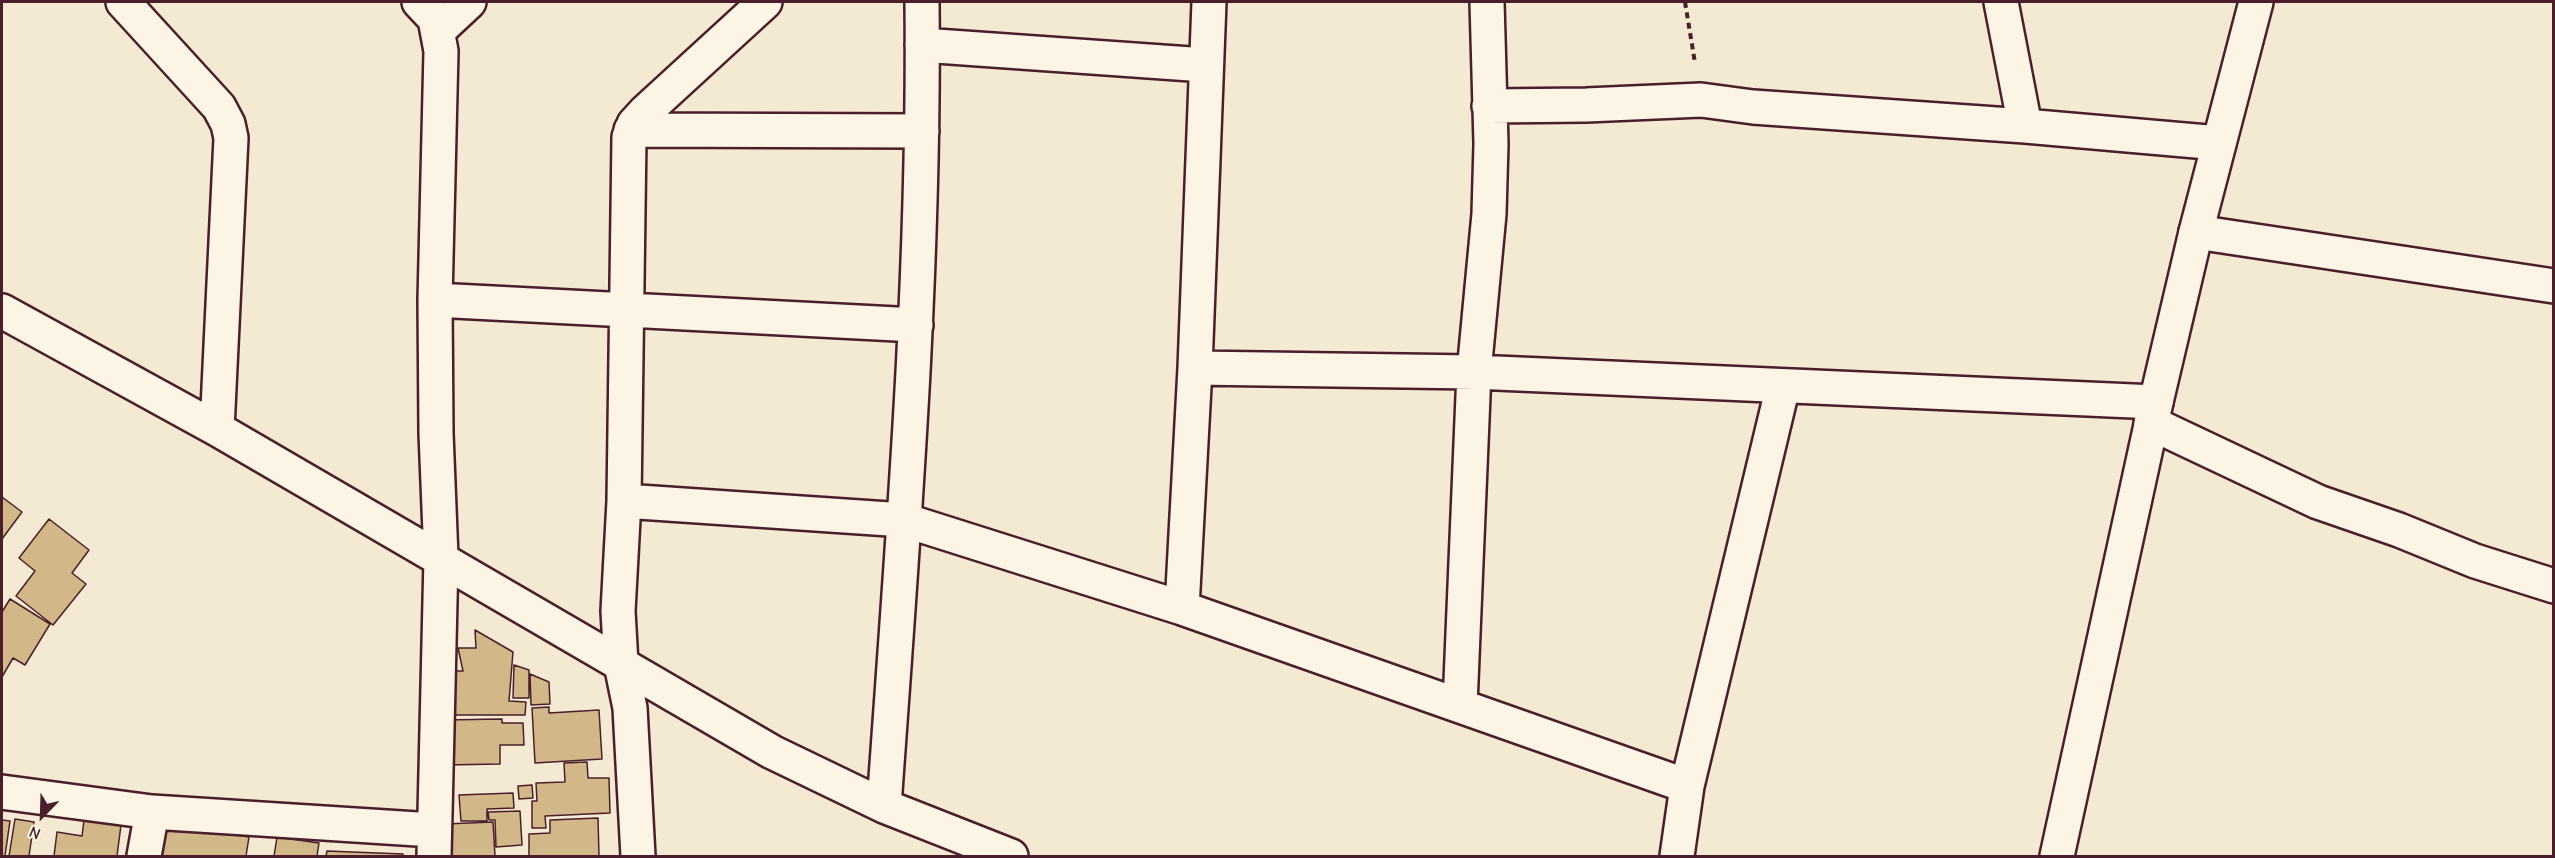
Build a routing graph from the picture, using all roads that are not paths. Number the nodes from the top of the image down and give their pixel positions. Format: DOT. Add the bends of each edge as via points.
graph roads {
  1 [pos="123,2"];
  2 [pos="419,2"];
  3 [pos="469,2"];
  4 [pos="765,2"];
  5 [pos="922,2"];
  6 [pos="1209,2"];
  7 [pos="1487,2"];
  8 [pos="2001,2"];
  9 [pos="2256,2"];
  10 [pos="439,30"];
  11 [pos="922,45"];
  12 [pos="1205,65"];
  13 [pos="1489,106"];
  14 [pos="2025,126"];
  15 [pos="631,130"];
  16 [pos="922,131"];
  17 [pos="2219,143"];
  18 [pos="2196,232"];
  19 [pos="2553,286"];
  20 [pos="435,300"];
  21 [pos="627,310"];
  22 [pos="2,311"];
  23 [pos="916,324"];
  24 [pos="1195,368"];
  25 [pos="1474,372"];
  26 [pos="1783,386"];
  27 [pos="2154,413"];
  28 [pos="217,429"];
  29 [pos="624,501"];
  30 [pos="904,520"];
  31 [pos="441,558"];
  32 [pos="2553,586"];
  33 [pos="1182,608"];
  34 [pos="621,664"];
  35 [pos="1460,705"];
  36 [pos="1687,786"];
  37 [pos="2,792"];
  38 [pos="884,806"];
  39 [pos="152,812"];
  40 [pos="433,843"];
  41 [pos="144,856"];
  42 [pos="638,856"];
  43 [pos="1011,856"];
  44 [pos="1677,856"];
  45 [pos="2057,856"];
  1 -- 28 [label="street" via="219,107 228,124 231,138"];
  2 -- 10 [label="street"];
  3 -- 10 [label="street"];
  4 -- 15 [label="street" via="645,112"];
  5 -- 11 [label="street"];
  6 -- 12 [label="street"];
  7 -- 13 [label="street"];
  8 -- 14 [label="street"];
  9 -- 17 [label="street"];
  10 -- 20 [label="street"];
  11 -- 12 [label="street"];
  11 -- 16 [label="street"];
  12 -- 24 [label="street"];
  13 -- 14 [label="street" via="1701,100"];
  13 -- 25 [label="street" via="1489,214"];
  14 -- 17 [label="street"];
  15 -- 16 [label="street"];
  15 -- 21 [label="street"];
  16 -- 23 [label="street"];
  17 -- 18 [label="street"];
  18 -- 19 [label="street"];
  18 -- 27 [label="street"];
  20 -- 21 [label="street"];
  20 -- 31 [label="street"];
  21 -- 23 [label="street"];
  21 -- 29 [label="street"];
  22 -- 28 [label="street"];
  23 -- 30 [label="street"];
  24 -- 25 [label="street"];
  24 -- 33 [label="street"];
  25 -- 26 [label="street"];
  25 -- 35 [label="street"];
  26 -- 27 [label="street"];
  26 -- 36 [label="street"];
  27 -- 32 [label="street" via="2318,502"];
  27 -- 45 [label="street"];
  28 -- 31 [label="street"];
  29 -- 30 [label="street"];
  29 -- 34 [label="street" via="618,611"];
  30 -- 33 [label="street"];
  30 -- 38 [label="street"];
  31 -- 34 [label="street"];
  31 -- 40 [label="street"];
  33 -- 35 [label="street"];
  34 -- 38 [label="street" via="772,752"];
  34 -- 42 [label="street" via="630,708"];
  35 -- 36 [label="street"];
  36 -- 44 [label="street"];
  37 -- 39 [label="street"];
  38 -- 43 [label="street"];
  39 -- 40 [label="street"];
  39 -- 41 [label="street"];
}
